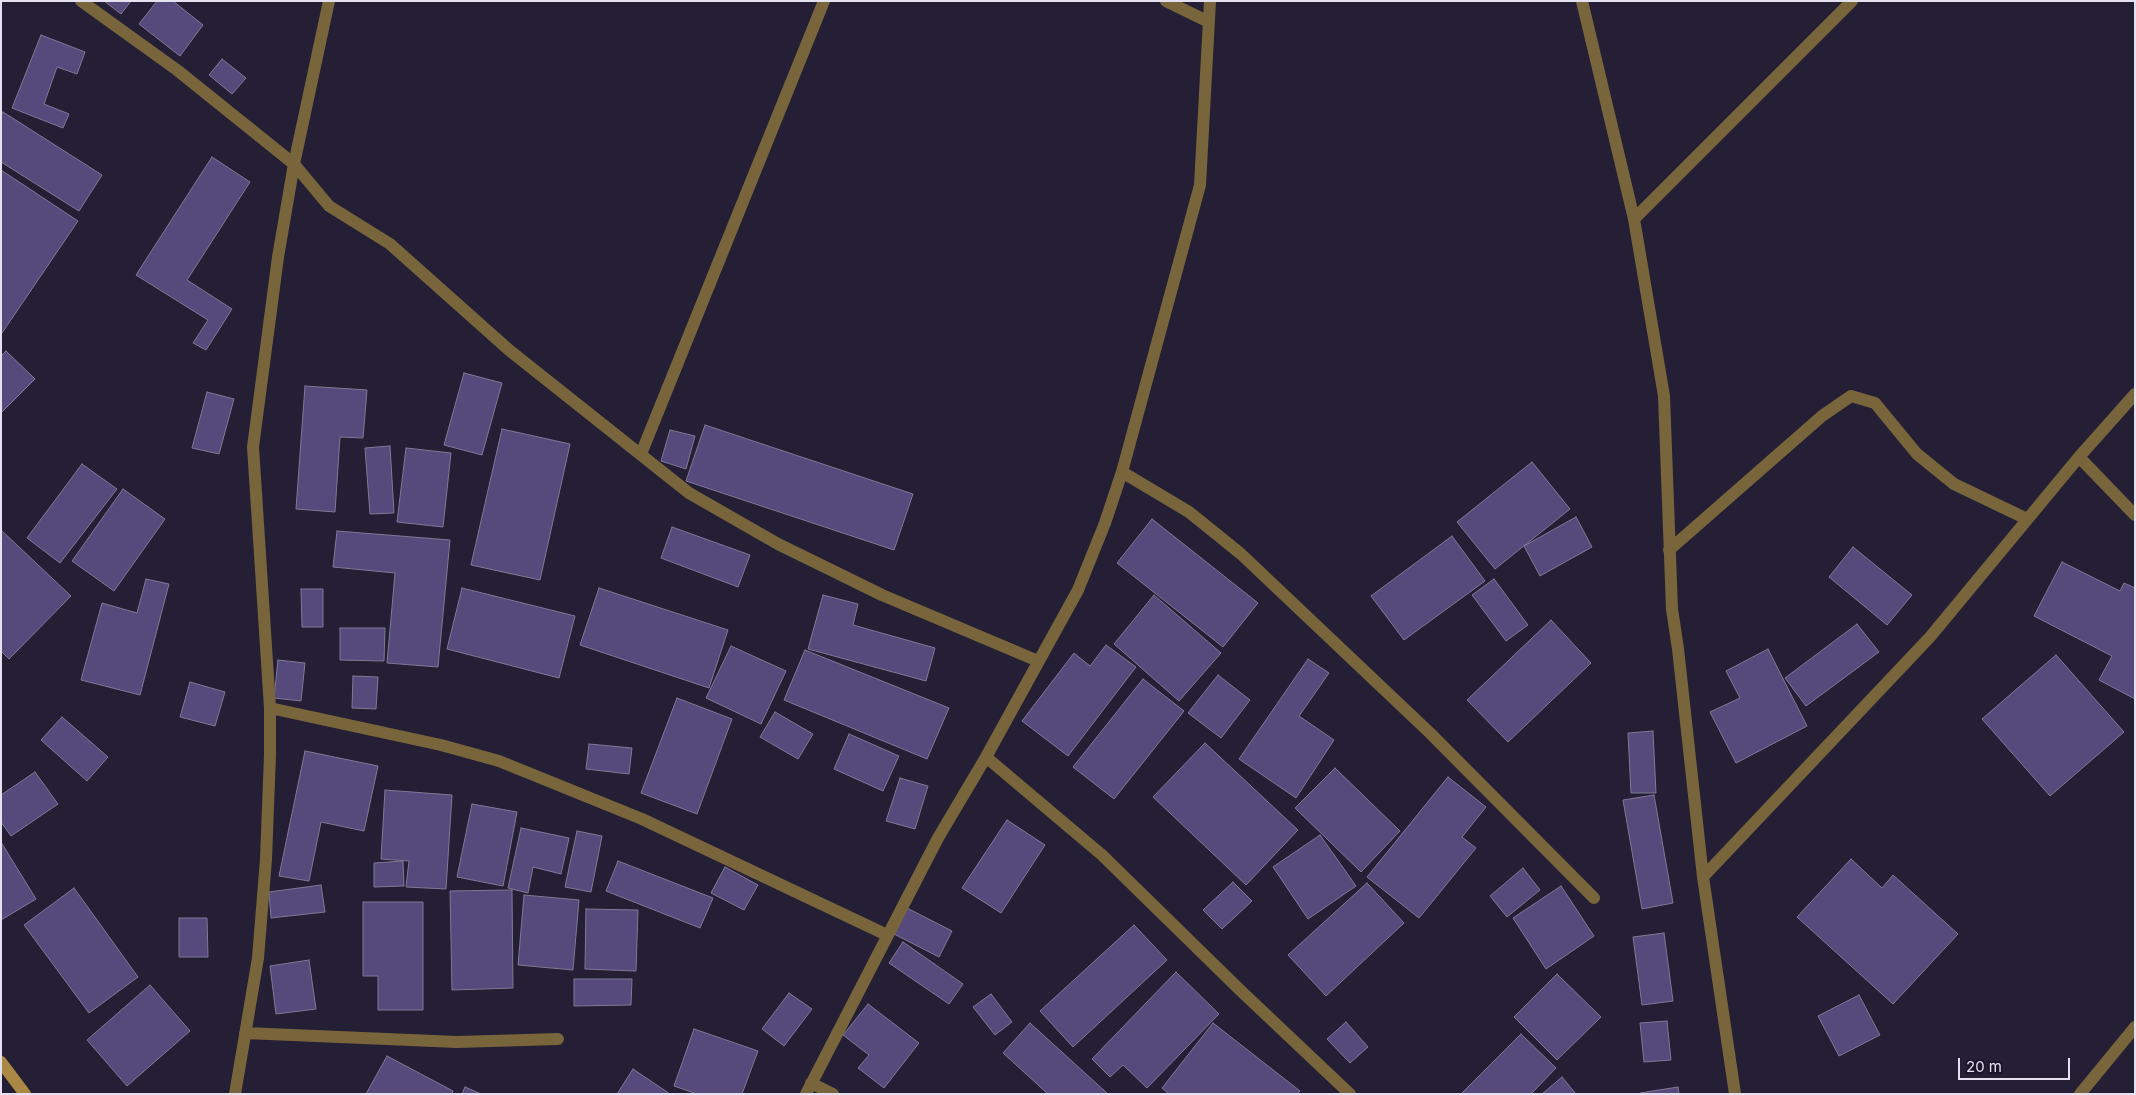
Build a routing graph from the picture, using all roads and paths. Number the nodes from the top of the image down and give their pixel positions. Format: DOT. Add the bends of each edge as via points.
graph roads {
  1 [pos="81,1"];
  2 [pos="329,1"];
  3 [pos="824,1"];
  4 [pos="1166,1"];
  5 [pos="1210,1"];
  6 [pos="1582,1"];
  7 [pos="1852,1"];
  8 [pos="1207,21"];
  9 [pos="294,164"];
  10 [pos="1634,219"];
  11 [pos="2135,394"];
  12 [pos="641,454"];
  13 [pos="2079,457"];
  14 [pos="1122,472"];
  15 [pos="2135,515"];
  16 [pos="2028,519"];
  17 [pos="1669,550"];
  18 [pos="1038,661"];
  19 [pos="270,708"];
  20 [pos="986,757"];
  21 [pos="1703,877"];
  22 [pos="1594,898"];
  23 [pos="887,934"];
  24 [pos="2135,1027"];
  25 [pos="245,1032"];
  26 [pos="558,1039"];
  27 [pos="1,1062"];
  28 [pos="808,1088"];
  29 [pos="25,1094"];
  30 [pos="236,1094"];
  31 [pos="833,1094"];
  32 [pos="1350,1094"];
  33 [pos="1735,1094"];
  34 [pos="2080,1094"];
  1 -- 9 [label="street" via="177,70"];
  2 -- 9 [label="street"];
  3 -- 12 [label="street"];
  4 -- 8 [label="street"];
  5 -- 8 [label="street"];
  6 -- 10 [label="street"];
  7 -- 10 [label="street"];
  8 -- 14 [label="street" via="1200,185"];
  9 -- 12 [label="street" via="329,206 390,244 509,350"];
  9 -- 19 [label="street" via="278,257 253,447"];
  10 -- 17 [label="street" via="1664,396"];
  11 -- 13 [label="street"];
  12 -- 18 [label="street" via="689,493 778,544 882,595"];
  13 -- 15 [label="street"];
  13 -- 16 [label="street"];
  14 -- 18 [label="street" via="1078,590"];
  14 -- 22 [label="street" via="1189,512 1241,554 1430,733"];
  16 -- 17 [label="street" via="1954,484 1917,454 1875,403 1851,396 1822,416"];
  16 -- 21 [label="street" via="1930,637"];
  17 -- 21 [label="street" via="1672,609"];
  18 -- 20 [label="street"];
  19 -- 23 [label="street" via="441,745 499,761 642,819"];
  19 -- 25 [label="street" via="266,859 258,958"];
  20 -- 23 [label="street"];
  20 -- 32 [label="street" via="1102,855"];
  21 -- 33 [label="street"];
  23 -- 28 [label="street"];
  24 -- 34 [label="street"];
  25 -- 26 [label="street" via="457,1042"];
  25 -- 30 [label="street"];
  27 -- 29 [label="main road"];
  28 -- 31 [label="street"];
}
